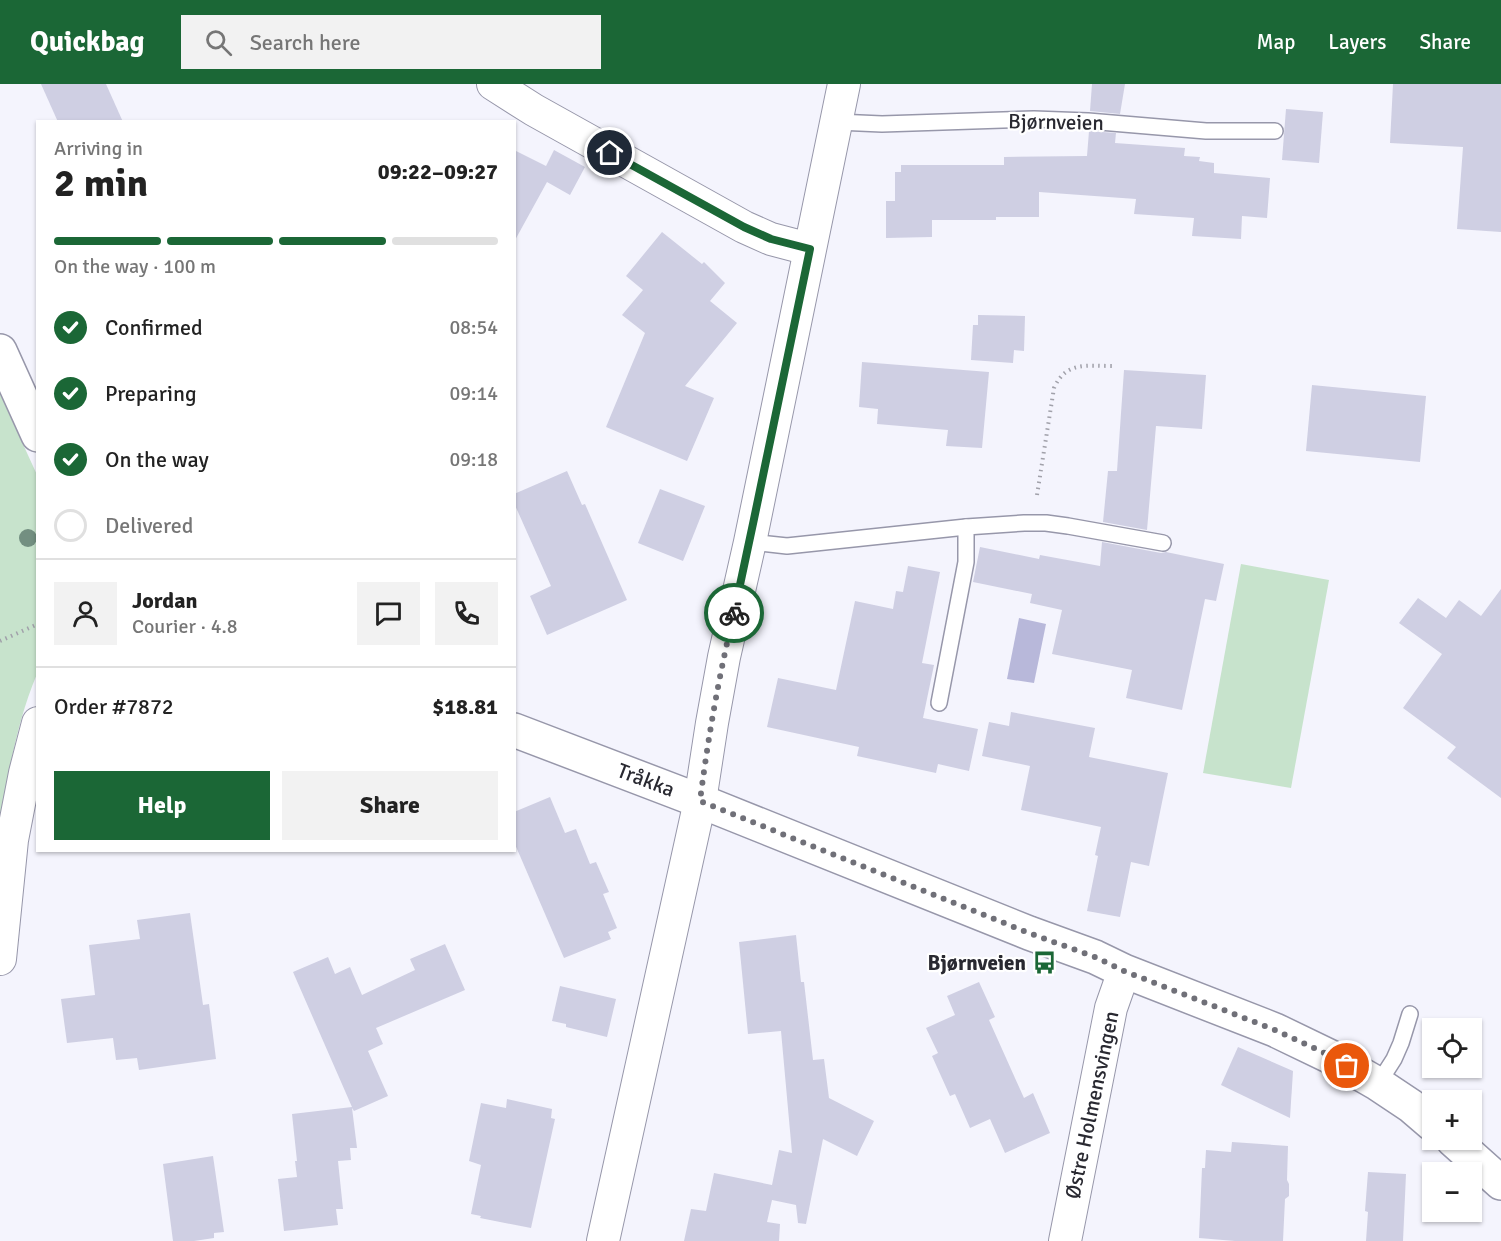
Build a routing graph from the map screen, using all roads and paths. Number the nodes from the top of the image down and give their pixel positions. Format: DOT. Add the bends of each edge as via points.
graph roads {
  1 [pos="493,84"];
  2 [pos="844,84"];
  3 [pos="837,122"];
  4 [pos="1275,131"];
  5 [pos="810,249"];
  6 [pos="0,351"];
  7 [pos="1112,366"];
  8 [pos="36,431"];
  9 [pos="1033,523"];
  10 [pos="966,527"];
  11 [pos="750,542"];
  12 [pos="1163,543"];
  13 [pos="36,625"];
  14 [pos="0,641"];
  15 [pos="939,703"];
  16 [pos="36,731"];
  17 [pos="516,731"];
  18 [pos="700,801"];
  19 [pos="0,959"];
  20 [pos="1124,971"];
  21 [pos="1410,1014"];
  22 [pos="1378,1084"];
  23 [pos="1422,1115"];
  24 [pos="1464,1150"];
  25 [pos="1501,1183"];
  26 [pos="603,1241"];
  27 [pos="1065,1241"];
  1 -- 5 [label="street" via="744,227"];
  2 -- 3 [label="street"];
  3 -- 4 [label="lane, Bjørnveien" via="1034,119 1206,131"];
  3 -- 5 [label="street"];
  5 -- 11 [label="street"];
  6 -- 8 [label="street"];
  7 -- 9 [label="path" via="1071,368 1058,380"];
  9 -- 10 [label="lane"];
  9 -- 12 [label="lane"];
  10 -- 11 [label="lane" via="787,546"];
  10 -- 15 [label="lane" via="966,562"];
  11 -- 18 [label="street" via="711,723"];
  13 -- 14 [label="path"];
  16 -- 19 [label="street" via="12,840"];
  17 -- 18 [label="street, Tråkka"];
  18 -- 20 [label="street, Tråkka"];
  18 -- 26 [label="street"];
  20 -- 22 [label="street, Tråkka" via="1275,1030"];
  20 -- 27 [label="street, Østre Holmensvingen" via="1111,1008"];
  21 -- 22 [label="lane" via="1394,1059"];
  22 -- 23 [label="street, Tråkka"];
  24 -- 25 [label="street"];
}
